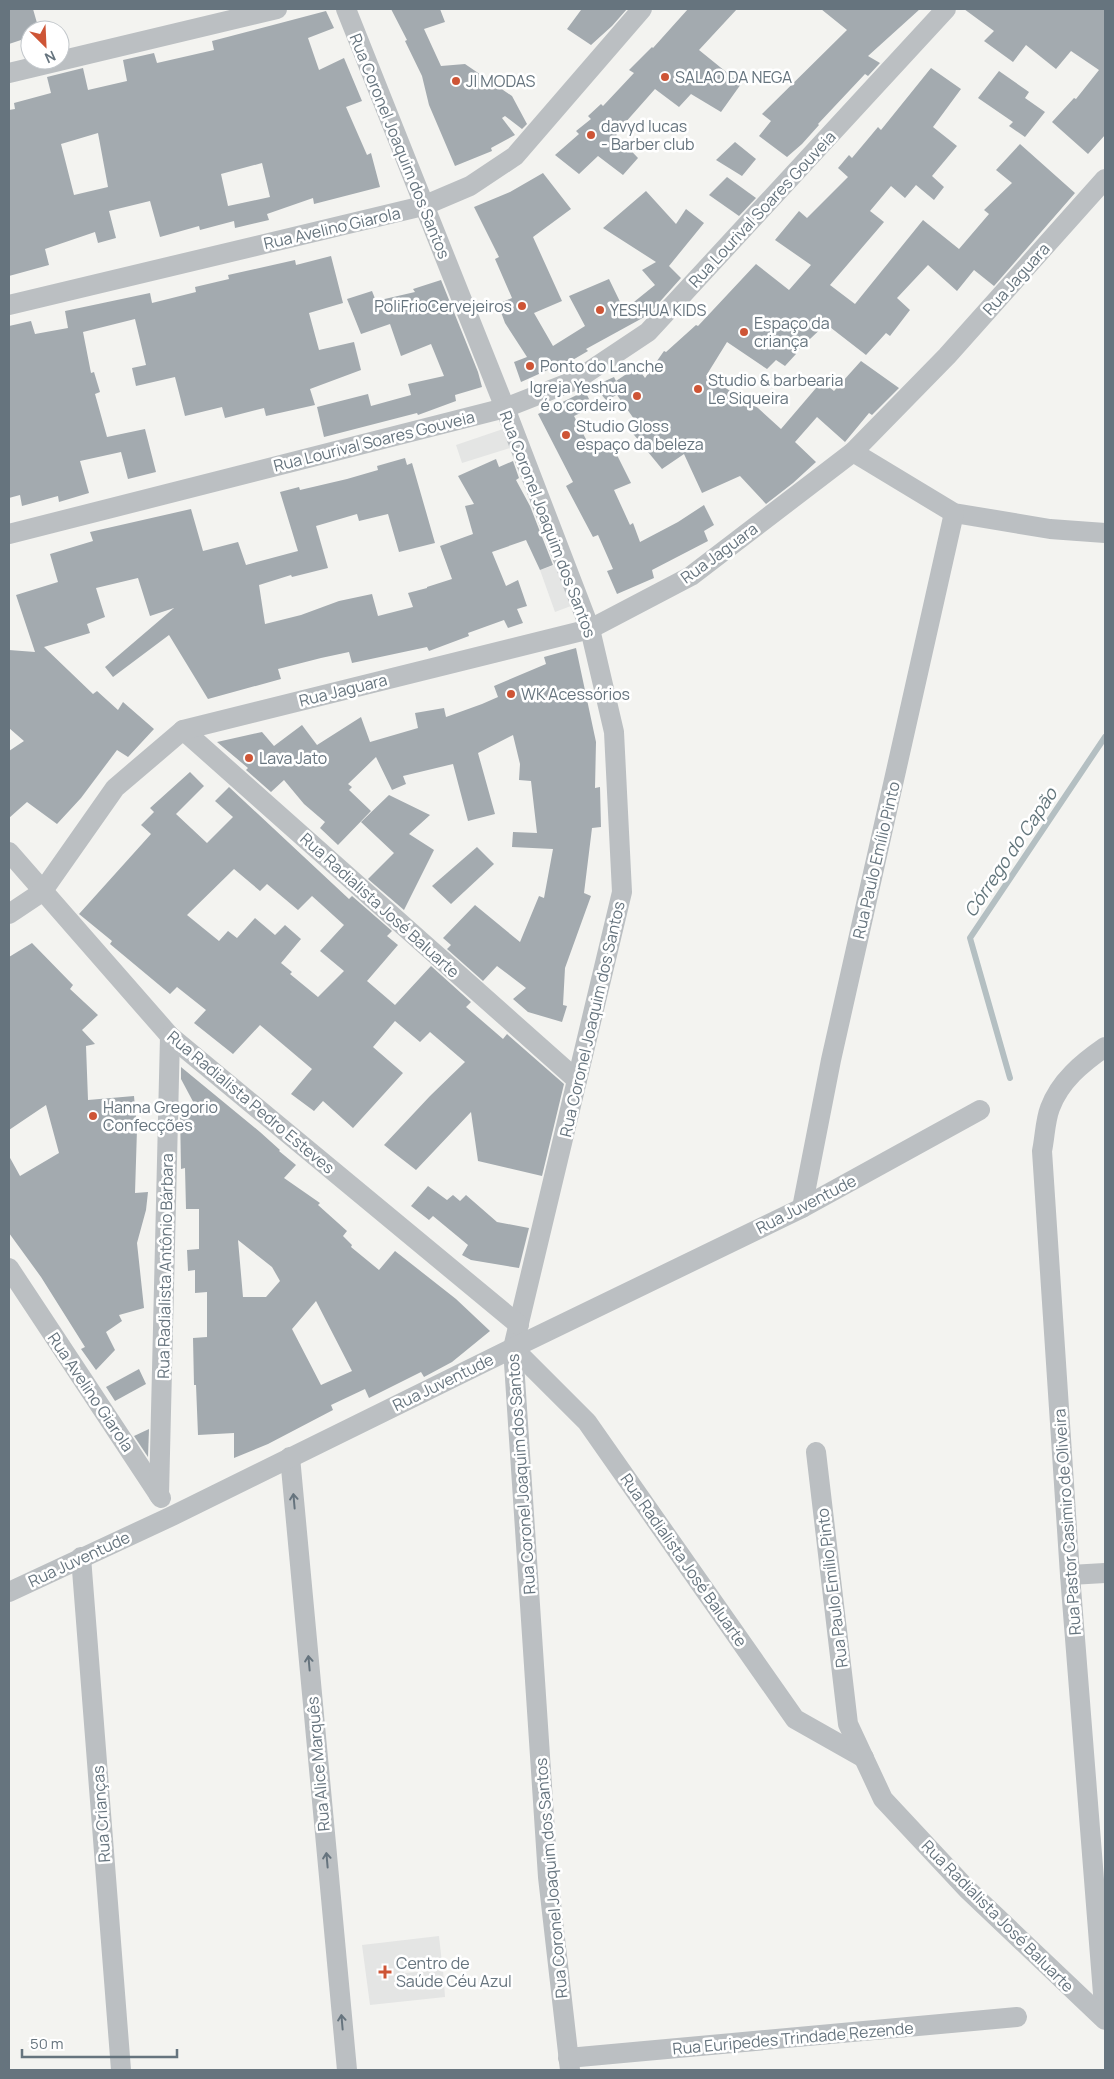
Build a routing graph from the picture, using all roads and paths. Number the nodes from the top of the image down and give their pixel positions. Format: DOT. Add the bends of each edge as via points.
graph roads {
  1 [pos="277,9"];
  2 [pos="346,9"];
  3 [pos="642,9"];
  4 [pos="946,9"];
  5 [pos="9,73"];
  6 [pos="1105,179"];
  7 [pos="424,206"];
  8 [pos="9,305"];
  9 [pos="505,408"];
  10 [pos="853,452"];
  11 [pos="954,513"];
  12 [pos="1105,533"];
  13 [pos="9,534"];
  14 [pos="590,629"];
  15 [pos="183,730"];
  16 [pos="9,852"];
  17 [pos="42,892"];
  18 [pos="9,914"];
  19 [pos="170,1036"];
  20 [pos="1105,1048"];
  21 [pos="577,1080"];
  22 [pos="980,1110"];
  23 [pos="802,1208"];
  24 [pos="9,1268"];
  25 [pos="519,1325"];
  26 [pos="513,1348"];
  27 [pos="816,1452"];
  28 [pos="290,1458"];
  29 [pos="159,1495"];
  30 [pos="170,1517"];
  31 [pos="81,1558"];
  32 [pos="1105,1573"];
  33 [pos="1070,1575"];
  34 [pos="9,1592"];
  35 [pos="848,1724"];
  36 [pos="864,1758"];
  37 [pos="1017,2017"];
  38 [pos="1105,2020"];
  39 [pos="569,2064"];
  40 [pos="121,2070"];
  41 [pos="347,2070"];
  1 -- 5 [label="street"];
  2 -- 7 [label="street, Rua Coronel Joaquim dos Santos"];
  3 -- 7 [label="street, Rua Avelino Giarola" via="515,156 470,186"];
  4 -- 9 [label="street, Rua Lourival Soares Gouveia" via="648,332 576,380"];
  6 -- 10 [label="street, Rua Jaguara" via="947,356"];
  7 -- 8 [label="street, Rua Avelino Giarola"];
  7 -- 9 [label="street, Rua Coronel Joaquim dos Santos"];
  9 -- 13 [label="street, Rua Lourival Soares Gouveia"];
  9 -- 14 [label="street, Rua Coronel Joaquim dos Santos"];
  10 -- 11 [label="street"];
  10 -- 14 [label="street, Rua Jaguara" via="691,576"];
  11 -- 12 [label="street" via="1050,529"];
  11 -- 23 [label="street, Rua Paulo Emílio Pinto" via="831,1060"];
  14 -- 15 [label="street, Rua Jaguara"];
  14 -- 21 [label="street, Rua Coronel Joaquim dos Santos" via="614,732 622,892"];
  15 -- 17 [label="street" via="115,788"];
  15 -- 21 [label="street, Rua Radialista José Baluarte"];
  16 -- 17 [label="street, Rua Radialista Pedro Esteves"];
  17 -- 18 [label="street"];
  17 -- 19 [label="street, Rua Radialista Pedro Esteves"];
  19 -- 25 [label="street, Rua Radialista Pedro Esteves"];
  19 -- 29 [label="street, Rua Radialista Antônio Bárbara"];
  20 -- 33 [label="street, Rua Pastor Casimiro de Oliveira" via="1081,1064 1062,1086 1050,1108 1042,1151"];
  21 -- 25 [label="street, Rua Coronel Joaquim dos Santos"];
  22 -- 23 [label="street, Rua Juventude"];
  23 -- 26 [label="street, Rua Juventude"];
  24 -- 29 [label="street, Rua Avelino Giarola"];
  25 -- 26 [label="street, Rua Coronel Joaquim dos Santos"];
  26 -- 28 [label="street, Rua Juventude"];
  26 -- 36 [label="street, Rua Radialista José Baluarte" via="587,1422 795,1719"];
  26 -- 39 [label="street, Rua Coronel Joaquim dos Santos" via="548,1877"];
  27 -- 35 [label="street, Rua Paulo Emílio Pinto"];
  28 -- 30 [label="street, Rua Juventude"];
  41 -- 28 [label="street, Rua Alice Marquês, one-way"];
  29 -- 30 [label="street, Rua Avelino Giarola"];
  30 -- 31 [label="street, Rua Juventude"];
  31 -- 34 [label="street, Rua Juventude"];
  31 -- 40 [label="street, Rua Crianças"];
  32 -- 33 [label="street"];
  33 -- 38 [label="street, Rua Pastor Casimiro de Oliveira"];
  35 -- 36 [label="street, Rua Radialista José Baluarte"];
  36 -- 38 [label="street, Rua Radialista José Baluarte" via="889,1806 967,1890"];
  37 -- 39 [label="street, Rua Euripedes Trindade Rezende"];
}
